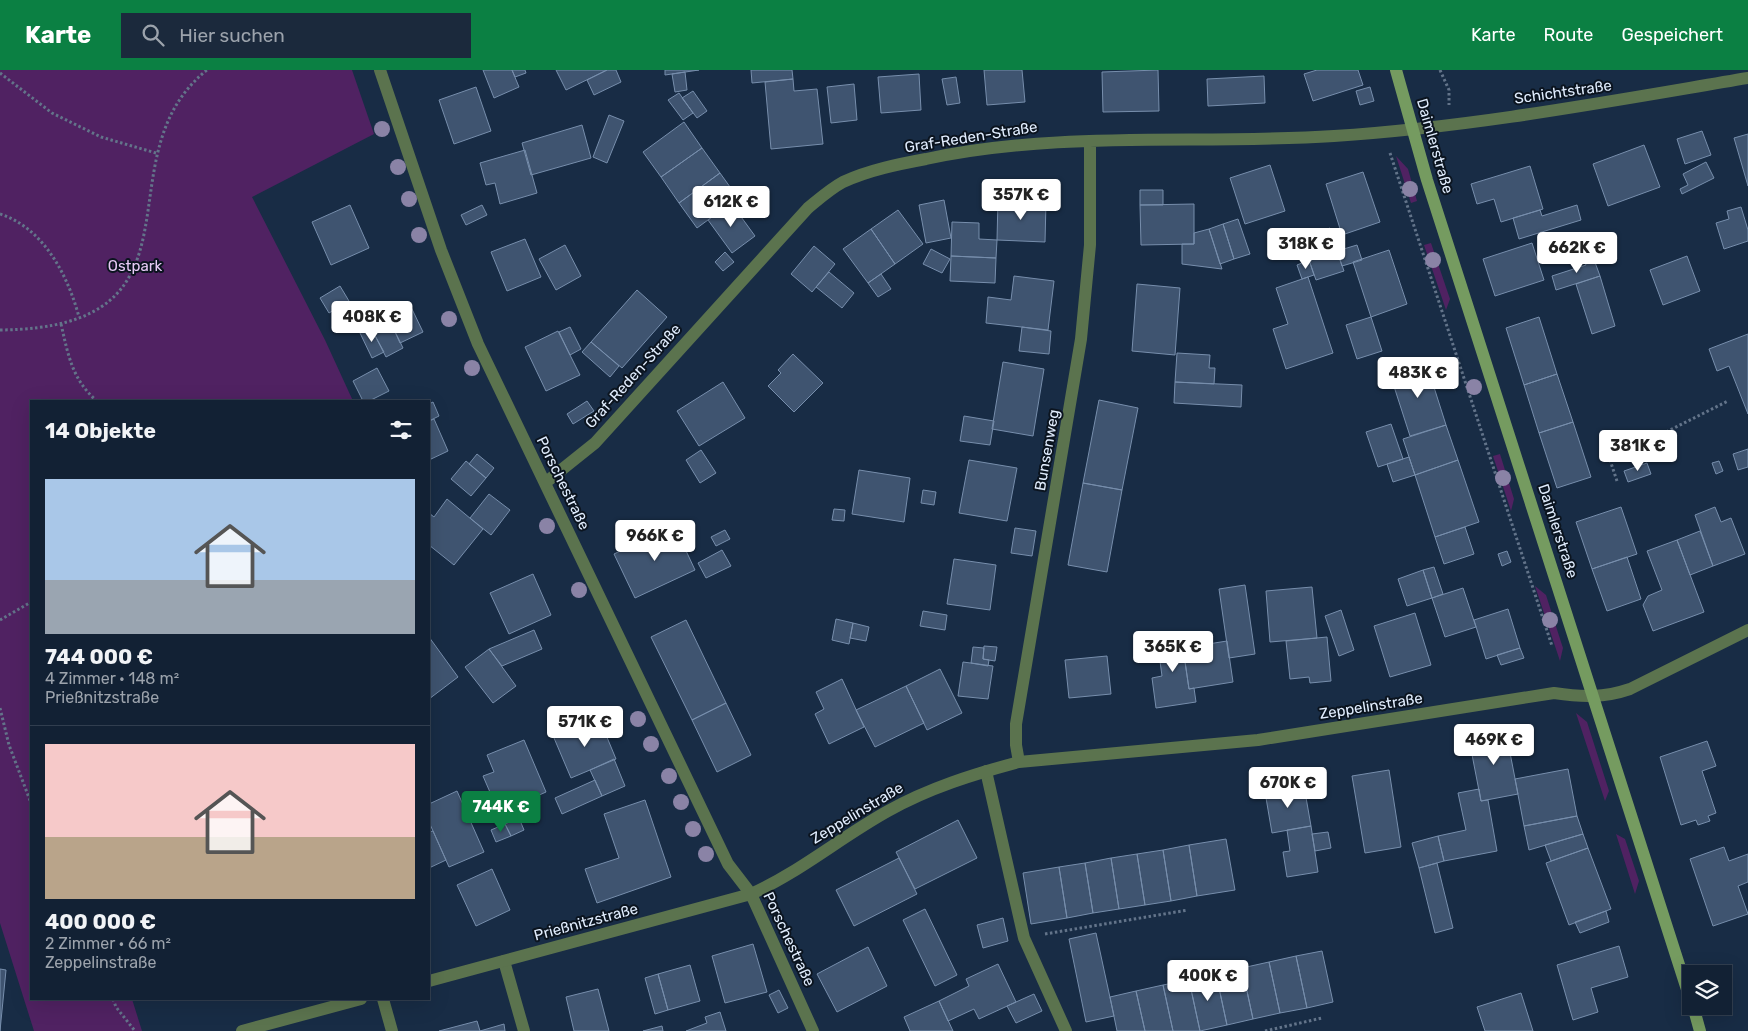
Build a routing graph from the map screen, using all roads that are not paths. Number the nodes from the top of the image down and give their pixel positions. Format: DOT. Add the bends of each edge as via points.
graph roads {
  1 [pos="380,70"];
  2 [pos="1396,70"];
  3 [pos="1748,78"];
  4 [pos="1412,129"];
  5 [pos="1090,141"];
  6 [pos="545,483"];
  7 [pos="1748,630"];
  8 [pos="1595,698"];
  9 [pos="1019,762"];
  10 [pos="986,771"];
  11 [pos="751,894"];
  12 [pos="504,960"];
  13 [pos="1682,974"];
  14 [pos="430,981"];
  15 [pos="357,1000"];
  16 [pos="383,1000"];
  17 [pos="1696,1015"];
  18 [pos="242,1031"];
  19 [pos="392,1031"];
  20 [pos="524,1031"];
  21 [pos="813,1031"];
  22 [pos="1066,1031"];
  23 [pos="1700,1031"];
  1 -- 6 [label="street, Porschestraße" via="441,250 478,344"];
  2 -- 4 [label="street, Daimlerstraße"];
  3 -- 4 [label="street, Schichtstraße"];
  4 -- 5 [label="street, Graf-Reden-Straße" via="1333,136"];
  4 -- 8 [label="street, Daimlerstraße"];
  5 -- 6 [label="street, Graf-Reden-Straße" via="1049,142 948,154 843,182 808,208 782,235 595,443"];
  5 -- 9 [label="street, Bunsenweg" via="1090,244 1086,300 1074,389 1016,724"];
  6 -- 11 [label="street, Porschestraße" via="728,864"];
  7 -- 8 [label="street, Zeppelinstraße" via="1630,690"];
  8 -- 9 [label="street, Zeppelinstraße" via="1554,693 1258,740"];
  8 -- 13 [label="street, Daimlerstraße"];
  9 -- 10 [label="street, Zeppelinstraße"];
  10 -- 11 [label="street, Zeppelinstraße" via="929,791 888,811 773,884"];
  10 -- 22 [label="street" via="1024,938"];
  11 -- 12 [label="street, Prießnitzstraße"];
  11 -- 21 [label="street, Porschestraße"];
  12 -- 14 [label="street, Prießnitzstraße"];
  12 -- 20 [label="street"];
  15 -- 18 [label="street"];
  16 -- 19 [label="street"];
  17 -- 23 [label="street"];
}
